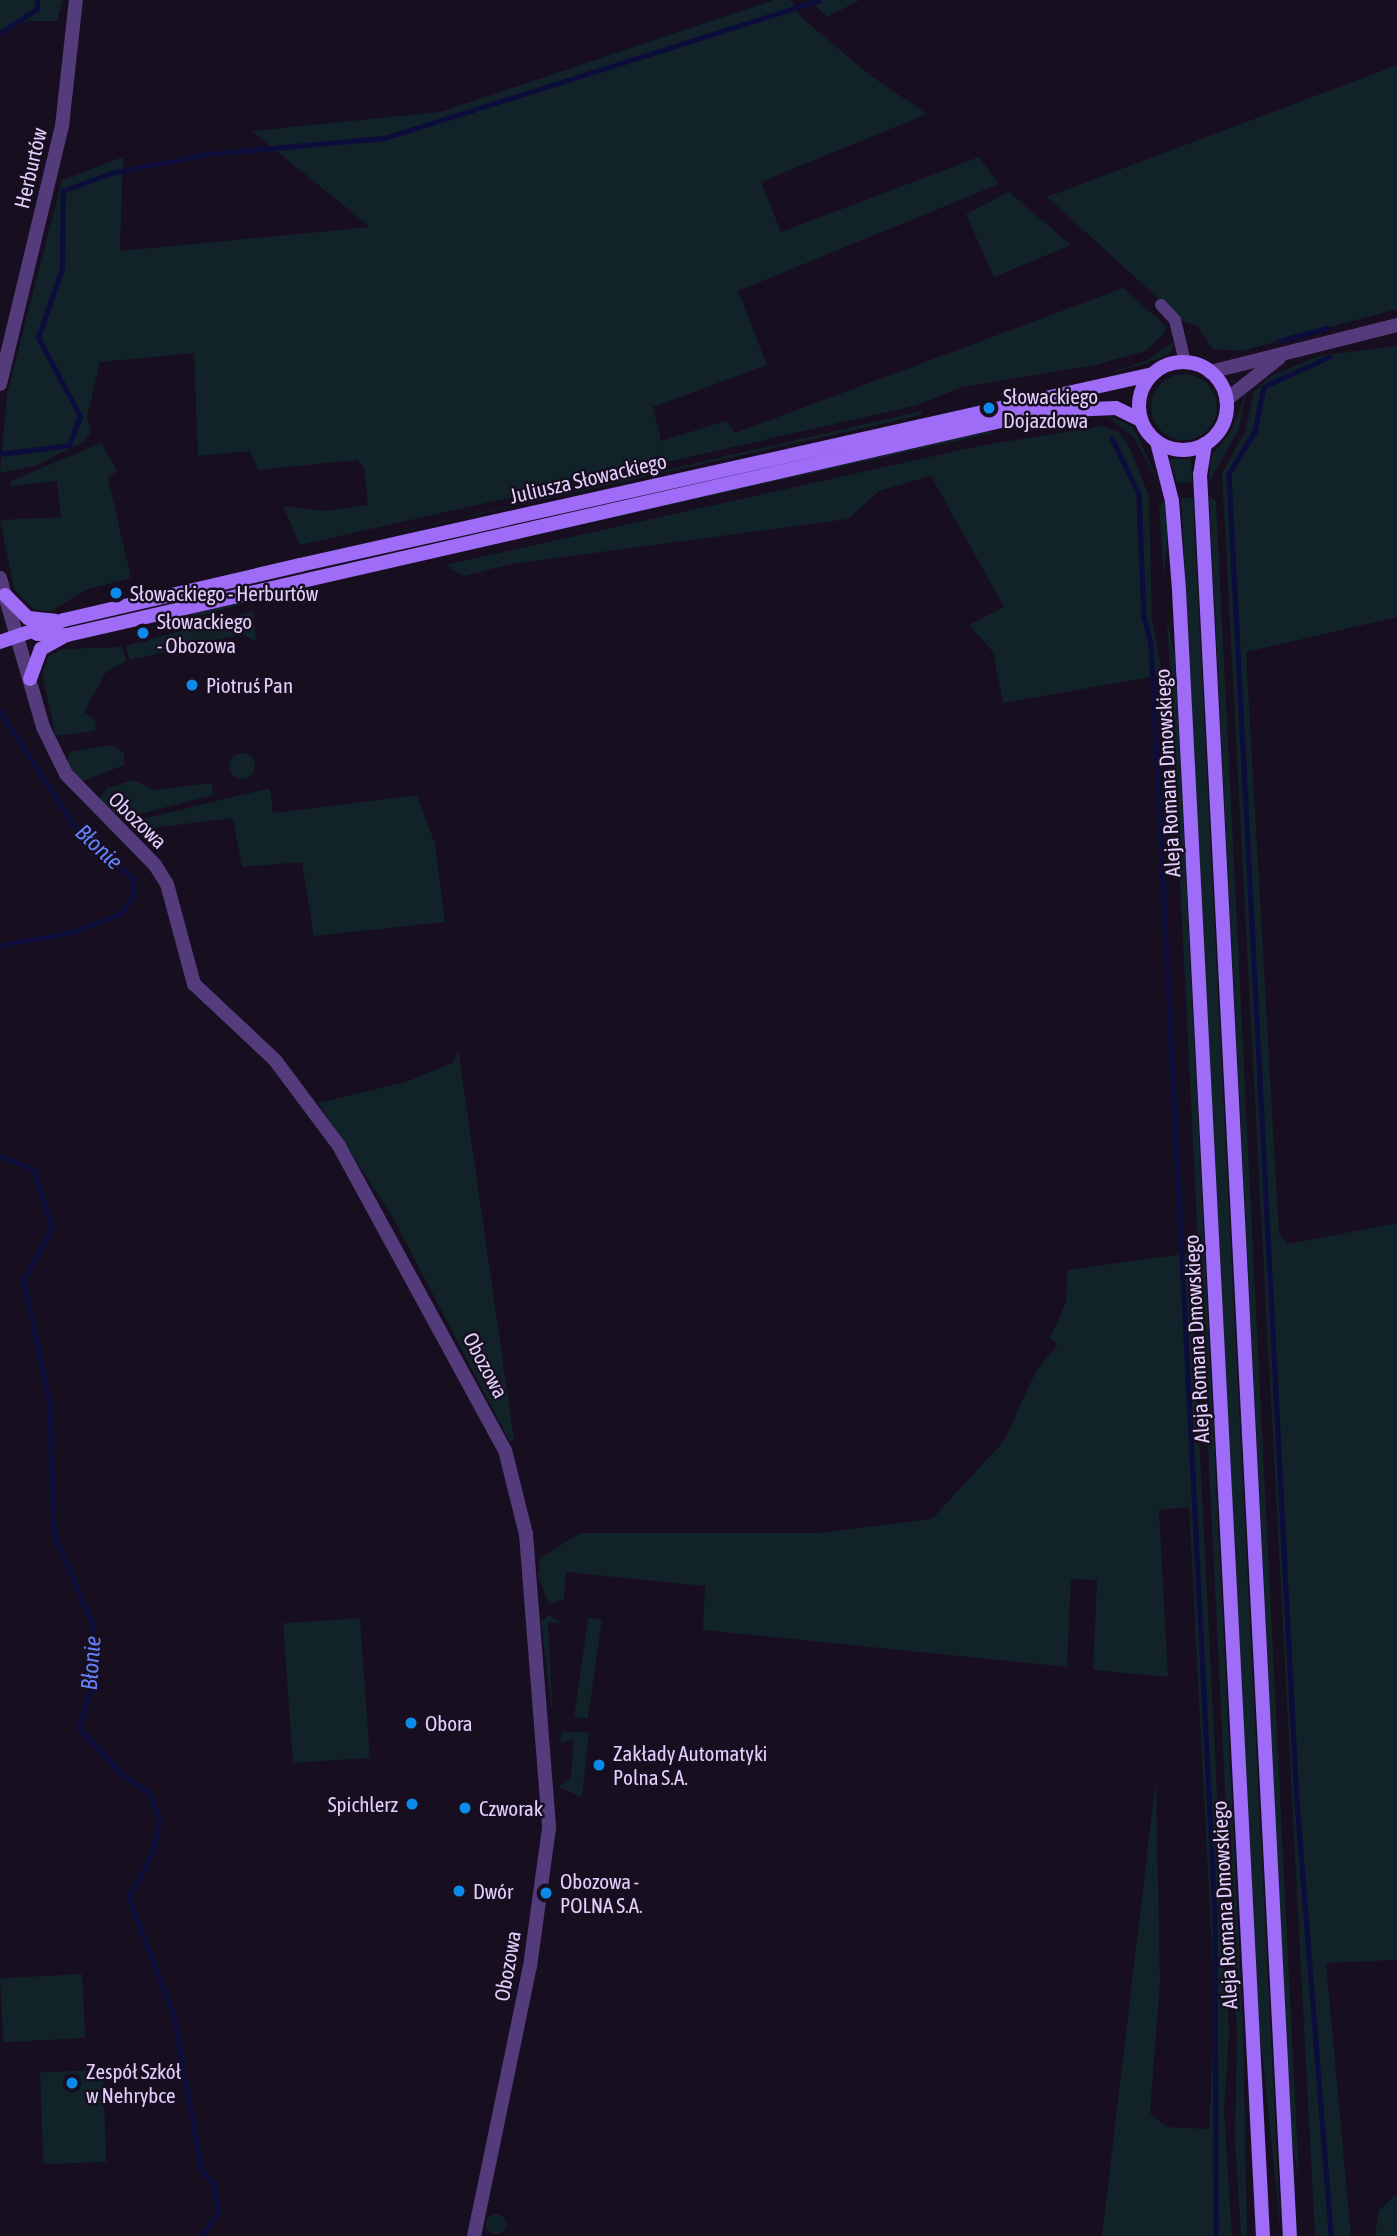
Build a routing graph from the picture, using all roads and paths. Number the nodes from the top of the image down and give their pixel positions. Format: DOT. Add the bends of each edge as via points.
graph roads {
  1 [pos="76,0"];
  2 [pos="1161,305"];
  3 [pos="1397,325"];
  4 [pos="1289,351"];
  5 [pos="1185,362"];
  6 [pos="1210,372"];
  7 [pos="1153,374"];
  8 [pos="0,384"];
  9 [pos="1226,401"];
  10 [pos="1141,420"];
  11 [pos="1157,442"];
  12 [pos="1205,444"];
  13 [pos="0,578"];
  14 [pos="5,595"];
  15 [pos="64,620"];
  16 [pos="36,634"];
  17 [pos="67,635"];
  18 [pos="17,638"];
  19 [pos="0,642"];
  20 [pos="30,679"];
  21 [pos="474,2236"];
  22 [pos="1262,2236"];
  23 [pos="1290,2236"];
  1 -- 8 [label="street, Herburtów" via="62,126"];
  2 -- 5 [label="street" via="1175,320"];
  3 -- 4 [label="street"];
  4 -- 6 [label="street"];
  4 -- 9 [label="street"];
  5 -- 6 [label="main road"];
  5 -- 7 [label="main road"];
  6 -- 9 [label="main road"];
  7 -- 10 [label="main road" via="1140,395"];
  7 -- 15 [label="main road, Juliusza Słowackiego"];
  9 -- 12 [label="main road" via="1222,426"];
  10 -- 11 [label="main road"];
  10 -- 17 [label="main road, Juliusza Słowackiego" via="1116,408 1045,411"];
  11 -- 12 [label="main road" via="1181,450"];
  11 -- 22 [label="main road, Aleja Romana Dmowskiego" via="1172,501 1178,565"];
  12 -- 23 [label="main road" via="1200,474"];
  13 -- 14 [label="street"];
  14 -- 15 [label="main road" via="28,618"];
  14 -- 18 [label="street"];
  15 -- 16 [label="main road, Juliusza Słowackiego"];
  16 -- 17 [label="main road, Juliusza Słowackiego"];
  16 -- 18 [label="main road, Juliusza Słowackiego"];
  17 -- 20 [label="main road" via="41,649"];
  18 -- 19 [label="main road, Juliusza Słowackiego"];
  18 -- 20 [label="street, Obozowa"];
  20 -- 21 [label="street, Obozowa" via="65,774 167,884 194,984 275,1060 339,1146 505,1450 526,1534 549,1828 530,1966"];
}
